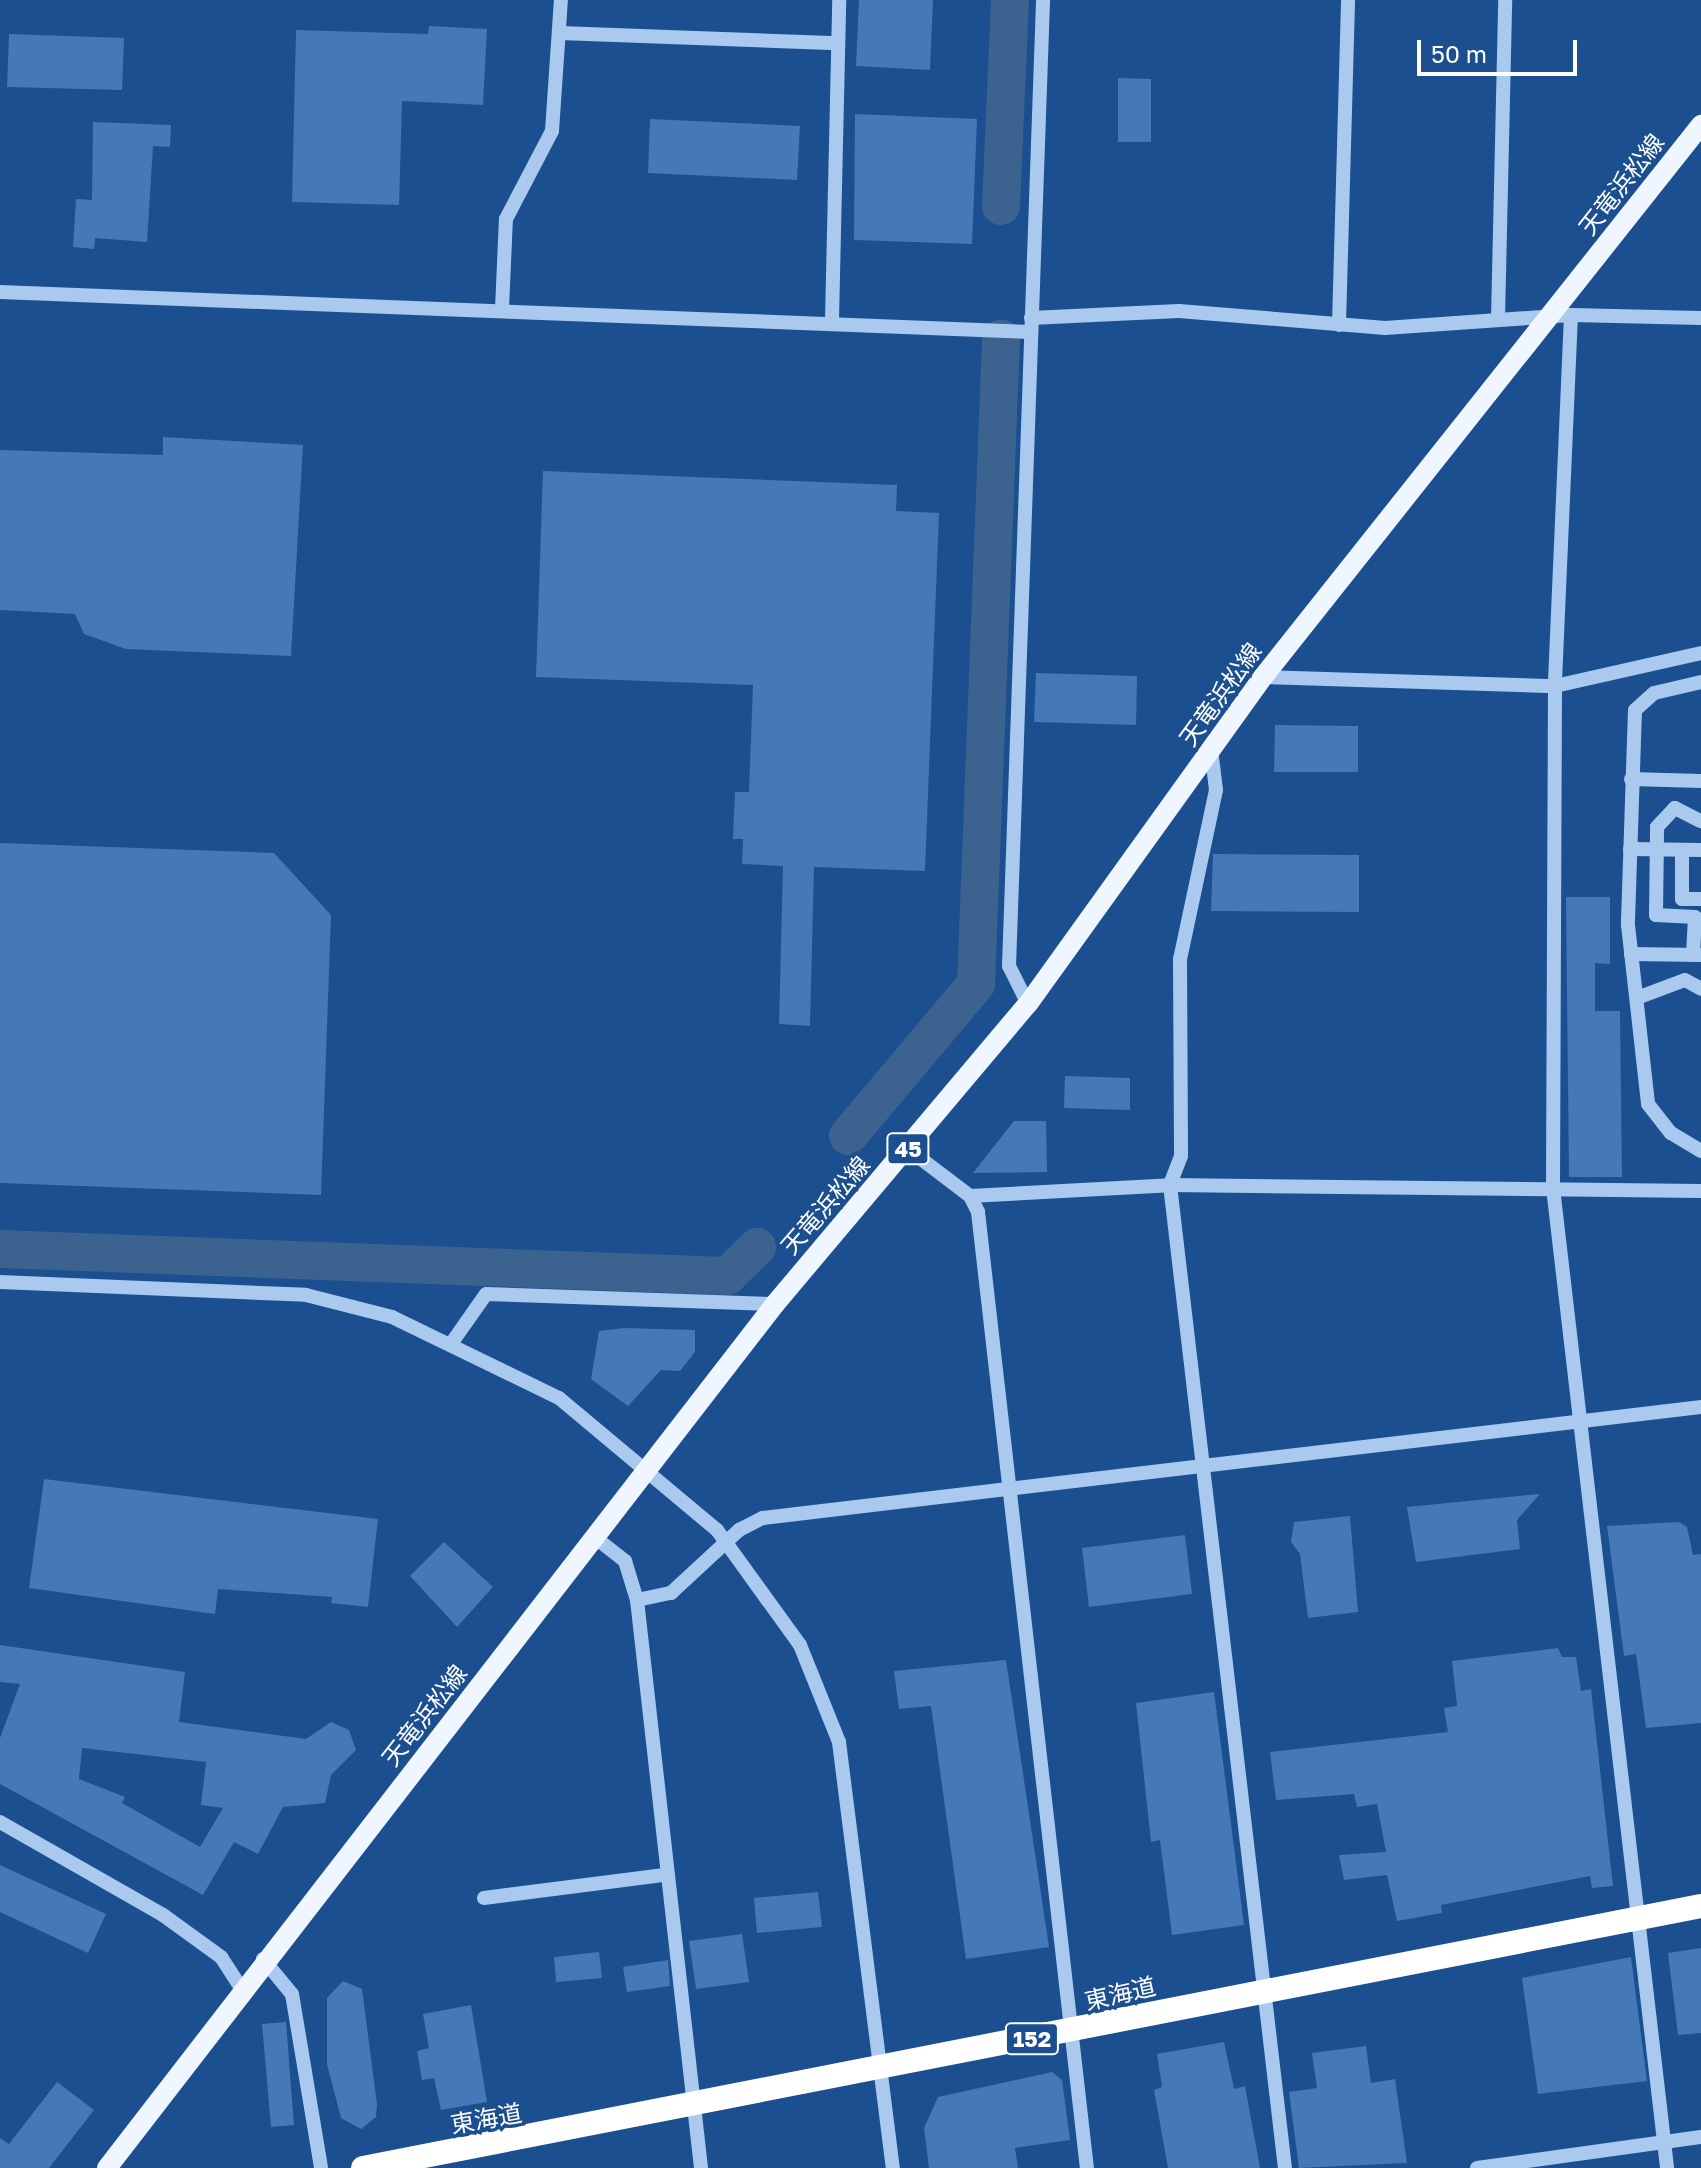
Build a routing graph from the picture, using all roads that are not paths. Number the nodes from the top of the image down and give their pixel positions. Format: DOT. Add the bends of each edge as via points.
graph roads {
  1 [pos="561,0"];
  2 [pos="839,0"];
  3 [pos="1043,0"];
  4 [pos="1348,0"];
  5 [pos="1505,0"];
  6 [pos="560,33"];
  7 [pos="837,43"];
  8 [pos="1701,125"];
  9 [pos="0,292"];
  10 [pos="502,309"];
  11 [pos="1571,315"];
  12 [pos="1548,317"];
  13 [pos="1701,318"];
  14 [pos="1498,319"];
  15 [pos="832,320"];
  16 [pos="1031,325"];
  17 [pos="1339,325"];
  18 [pos="1701,653"];
  19 [pos="1263,677"];
  20 [pos="1701,682"];
  21 [pos="1555,686"];
  22 [pos="1211,749"];
  23 [pos="1631,779"];
  24 [pos="1701,781"];
  25 [pos="1701,821"];
  26 [pos="1630,849"];
  27 [pos="1656,849"];
  28 [pos="1682,850"];
  29 [pos="1701,850"];
  30 [pos="1701,899"];
  31 [pos="1631,954"];
  32 [pos="1697,955"];
  33 [pos="1701,989"];
  34 [pos="1637,998"];
  35 [pos="1028,1004"];
  36 [pos="908,1149"];
  37 [pos="1701,1151"];
  38 [pos="1170,1185"];
  39 [pos="1553,1188"];
  40 [pos="1701,1191"];
  41 [pos="970,1196"];
  42 [pos="0,1282"];
  43 [pos="775,1304"];
  44 [pos="453,1341"];
  45 [pos="1701,1407"];
  46 [pos="1581,1422"];
  47 [pos="1207,1465"];
  48 [pos="651,1467"];
  49 [pos="1008,1491"];
  50 [pos="597,1539"];
  51 [pos="728,1542"];
  52 [pos="637,1600"];
  53 [pos="0,1822"];
  54 [pos="663,1875"];
  55 [pos="484,1898"];
  56 [pos="1701,1906"];
  57 [pos="1633,1920"];
  58 [pos="263,1959"];
  59 [pos="1266,1988"];
  60 [pos="242,1989"];
  61 [pos="1072,2033"];
  62 [pos="881,2065"];
  63 [pos="695,2107"];
  64 [pos="1701,2137"];
  65 [pos="1664,2142"];
  66 [pos="107,2168"];
  67 [pos="321,2168"];
  68 [pos="363,2168"];
  69 [pos="701,2168"];
  70 [pos="893,2168"];
  71 [pos="1087,2168"];
  72 [pos="1285,2168"];
  73 [pos="1477,2168"];
  74 [pos="1667,2168"];
  1 -- 6 [label="street"];
  2 -- 7 [label="street"];
  3 -- 16 [label="street"];
  4 -- 17 [label="street"];
  5 -- 14 [label="street"];
  6 -- 7 [label="street"];
  6 -- 10 [label="street" via="552,131 506,219"];
  7 -- 15 [label="street"];
  8 -- 12 [label="main road, 天竜浜松線 / 45"];
  9 -- 10 [label="street"];
  10 -- 15 [label="street"];
  11 -- 12 [label="street"];
  11 -- 13 [label="street"];
  11 -- 21 [label="street"];
  12 -- 14 [label="street"];
  12 -- 19 [label="main road, 天竜浜松線 / 45"];
  14 -- 17 [label="street"];
  15 -- 16 [label="street" via="982,329"];
  16 -- 17 [label="street" via="1108,309"];
  16 -- 35 [label="street" via="1009,966"];
  18 -- 21 [label="street"];
  19 -- 21 [label="street"];
  19 -- 22 [label="main road, 天竜浜松線 / 45"];
  20 -- 23 [label="street" via="1654,693 1635,710"];
  21 -- 39 [label="street"];
  22 -- 35 [label="main road, 天竜浜松線 / 45"];
  22 -- 38 [label="street" via="1216,790 1180,959 1181,1156"];
  23 -- 24 [label="street"];
  23 -- 26 [label="street"];
  25 -- 27 [label="street" via="1675,808 1662,814"];
  26 -- 27 [label="street"];
  26 -- 31 [label="street"];
  27 -- 28 [label="street"];
  27 -- 32 [label="street" via="1656,915 1695,917"];
  28 -- 29 [label="street"];
  28 -- 30 [label="street" via="1682,899"];
  31 -- 32 [label="street"];
  31 -- 34 [label="street"];
  33 -- 34 [label="street" via="1685,980"];
  34 -- 37 [label="street" via="1648,1104 1671,1133"];
  35 -- 36 [label="main road, 天竜浜松線 / 45"];
  36 -- 41 [label="street"];
  36 -- 43 [label="main road, 天竜浜松線 / 45"];
  38 -- 39 [label="street"];
  38 -- 41 [label="street"];
  38 -- 47 [label="street"];
  39 -- 40 [label="street"];
  39 -- 46 [label="street"];
  41 -- 49 [label="street" via="978,1212"];
  42 -- 44 [label="street" via="306,1295"];
  43 -- 44 [label="street" via="486,1294"];
  43 -- 48 [label="main road, 天竜浜松線 / 45"];
  44 -- 48 [label="street" via="532,1380"];
  45 -- 46 [label="street"];
  46 -- 47 [label="street"];
  46 -- 57 [label="street"];
  47 -- 49 [label="street"];
  47 -- 59 [label="street"];
  48 -- 50 [label="main road, 天竜浜松線 / 45"];
  48 -- 51 [label="street"];
  49 -- 51 [label="street" via="763,1518"];
  49 -- 61 [label="street"];
  50 -- 52 [label="street" via="625,1561"];
  50 -- 58 [label="main road, 天竜浜松線 / 45"];
  51 -- 52 [label="street" via="671,1593"];
  51 -- 62 [label="street" via="800,1645 839,1742"];
  52 -- 54 [label="street"];
  53 -- 60 [label="street" via="163,1915 221,1957"];
  54 -- 55 [label="street"];
  54 -- 63 [label="street"];
  56 -- 57 [label="highway, 東海道 / 152"];
  57 -- 59 [label="highway, 東海道 / 152"];
  57 -- 65 [label="street"];
  58 -- 60 [label="main road, 天竜浜松線 / 45"];
  58 -- 67 [label="street" via="292,1994"];
  59 -- 61 [label="highway, 東海道 / 152"];
  59 -- 72 [label="street"];
  60 -- 66 [label="main road, 天竜浜松線 / 45"];
  61 -- 62 [label="highway, 東海道 / 152"];
  61 -- 71 [label="street"];
  62 -- 63 [label="highway, 東海道 / 152"];
  62 -- 70 [label="street"];
  63 -- 68 [label="highway, 東海道 / 152"];
  63 -- 69 [label="street"];
  64 -- 65 [label="street"];
  65 -- 73 [label="street"];
  65 -- 74 [label="street"];
}
